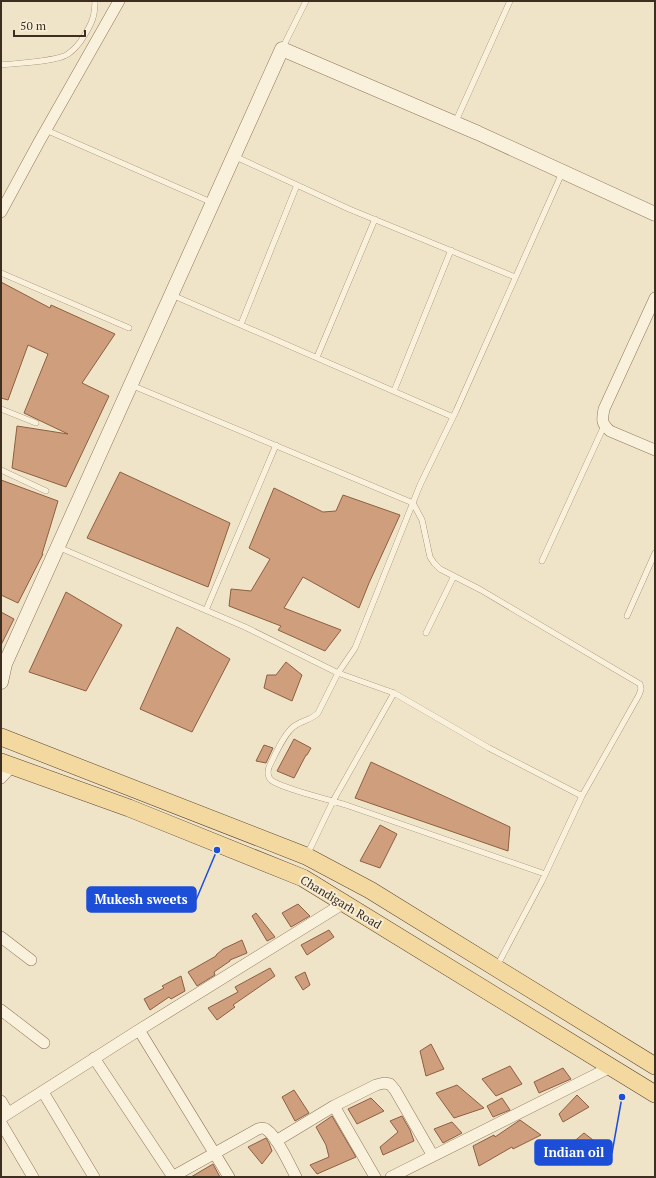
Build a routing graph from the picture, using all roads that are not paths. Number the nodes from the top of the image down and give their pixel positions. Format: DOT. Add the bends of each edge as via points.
graph roads {
  1 [pos="95,1"];
  2 [pos="119,1"];
  3 [pos="306,1"];
  4 [pos="510,1"];
  5 [pos="282,49"];
  6 [pos="1,65"];
  7 [pos="454,124"];
  8 [pos="46,130"];
  9 [pos="234,156"];
  10 [pos="563,171"];
  11 [pos="297,185"];
  12 [pos="13,190"];
  13 [pos="1,191"];
  14 [pos="213,203"];
  15 [pos="1,212"];
  16 [pos="655,214"];
  17 [pos="375,220"];
  18 [pos="451,250"];
  19 [pos="1,272"];
  20 [pos="515,277"];
  21 [pos="172,295"];
  22 [pos="655,298"];
  23 [pos="241,324"];
  24 [pos="129,328"];
  25 [pos="317,357"];
  26 [pos="131,385"];
  27 [pos="394,391"];
  28 [pos="1,409"];
  29 [pos="453,417"];
  30 [pos="36,423"];
  31 [pos="604,426"];
  32 [pos="276,445"];
  33 [pos="655,450"];
  34 [pos="1,470"];
  35 [pos="46,491"];
  36 [pos="413,503"];
  37 [pos="58,547"];
  38 [pos="655,553"];
  39 [pos="542,561"];
  40 [pos="454,576"];
  41 [pos="206,610"];
  42 [pos="627,616"];
  43 [pos="426,633"];
  44 [pos="338,673"];
  45 [pos="1,682"];
  46 [pos="394,693"];
  47 [pos="1,736"];
  48 [pos="4,769"];
  49 [pos="582,796"];
  50 [pos="333,801"];
  51 [pos="306,856"];
  52 [pos="545,874"];
  53 [pos="344,903"];
  54 [pos="2,941"];
  55 [pos="31,960"];
  56 [pos="496,968"];
  57 [pos="1,1010"];
  58 [pos="139,1030"];
  59 [pos="44,1042"];
  60 [pos="94,1058"];
  61 [pos="655,1066"];
  62 [pos="611,1067"];
  63 [pos="43,1092"];
  64 [pos="655,1094"];
  65 [pos="1,1100"];
  66 [pos="334,1106"];
  67 [pos="4,1115"];
  68 [pos="1,1123"];
  69 [pos="276,1141"];
  70 [pos="214,1154"];
  71 [pos="433,1156"];
  72 [pos="33,1177"];
  73 [pos="94,1177"];
  74 [pos="172,1177"];
  75 [pos="229,1177"];
  76 [pos="296,1177"];
  77 [pos="375,1177"];
  78 [pos="391,1177"];
  1 -- 6 [label="lane" via="95,14 90,26 78,46 67,55"];
  2 -- 8 [label="street"];
  3 -- 5 [label="lane"];
  4 -- 7 [label="lane"];
  5 -- 7 [label="street"];
  5 -- 9 [label="street"];
  7 -- 10 [label="street"];
  8 -- 12 [label="street"];
  8 -- 14 [label="lane"];
  9 -- 11 [label="lane"];
  9 -- 14 [label="street"];
  10 -- 16 [label="street"];
  10 -- 20 [label="lane"];
  11 -- 17 [label="lane"];
  11 -- 23 [label="lane"];
  12 -- 13 [label="street"];
  12 -- 15 [label="street"];
  14 -- 21 [label="street"];
  17 -- 18 [label="lane"];
  17 -- 25 [label="lane"];
  18 -- 20 [label="lane"];
  18 -- 27 [label="lane"];
  19 -- 24 [label="lane"];
  20 -- 29 [label="lane"];
  21 -- 23 [label="lane"];
  21 -- 26 [label="street"];
  22 -- 31 [label="street" via="604,409"];
  23 -- 25 [label="lane"];
  25 -- 27 [label="lane"];
  26 -- 32 [label="lane"];
  26 -- 37 [label="street"];
  27 -- 29 [label="lane"];
  28 -- 30 [label="lane"];
  29 -- 36 [label="lane"];
  31 -- 33 [label="street"];
  31 -- 39 [label="lane"];
  32 -- 36 [label="lane"];
  32 -- 41 [label="lane"];
  34 -- 35 [label="lane"];
  36 -- 40 [label="lane" via="422,520 428,549 434,563"];
  36 -- 44 [label="lane" via="355,648"];
  37 -- 41 [label="lane"];
  37 -- 45 [label="street" via="5,664"];
  38 -- 42 [label="lane"];
  40 -- 43 [label="lane"];
  40 -- 49 [label="lane" via="637,681 641,686 640,695"];
  41 -- 44 [label="lane"];
  44 -- 46 [label="lane"];
  44 -- 50 [label="lane" via="318,713 313,719 296,724 289,730 268,771 273,782"];
  46 -- 49 [label="lane" via="490,748"];
  46 -- 50 [label="lane"];
  47 -- 51 [label="main road, Chandigarh Road"];
  48 -- 53 [label="main road, Chandigarh Road" via="129,808 303,878"];
  49 -- 52 [label="lane"];
  50 -- 51 [label="lane"];
  50 -- 52 [label="lane"];
  51 -- 56 [label="main road, Chandigarh Road" via="370,890"];
  52 -- 56 [label="lane"];
  53 -- 58 [label="street"];
  53 -- 62 [label="main road, Chandigarh Road"];
  54 -- 55 [label="street"];
  56 -- 61 [label="main road, Chandigarh Road"];
  57 -- 59 [label="street"];
  58 -- 60 [label="street"];
  58 -- 70 [label="street"];
  60 -- 63 [label="street"];
  60 -- 74 [label="street"];
  62 -- 64 [label="main road, Chandigarh Road"];
  62 -- 71 [label="street"];
  63 -- 67 [label="street"];
  63 -- 73 [label="street"];
  65 -- 67 [label="street"];
  66 -- 69 [label="street"];
  66 -- 71 [label="street" via="376,1085 390,1084"];
  66 -- 77 [label="street"];
  68 -- 72 [label="street"];
  69 -- 70 [label="street" via="268,1130 258,1128"];
  69 -- 76 [label="street"];
  70 -- 74 [label="street"];
  70 -- 75 [label="street"];
  71 -- 78 [label="street"];
}
